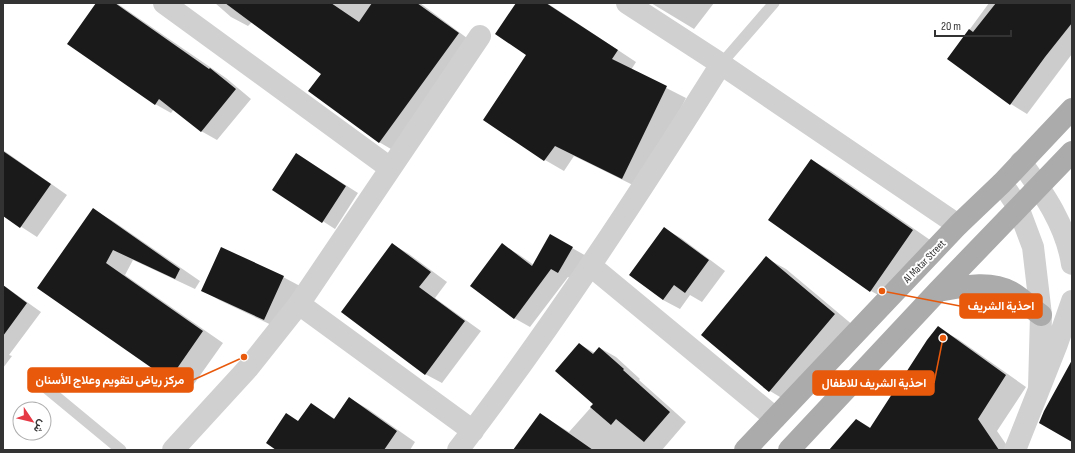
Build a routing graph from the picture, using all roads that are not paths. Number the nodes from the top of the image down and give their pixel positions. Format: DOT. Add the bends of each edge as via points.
graph roads {
  1 [pos="164,3"];
  2 [pos="627,3"];
  3 [pos="774,3"];
  4 [pos="480,36"];
  5 [pos="721,64"];
  6 [pos="1072,109"];
  7 [pos="1072,152"];
  8 [pos="1022,162"];
  9 [pos="390,168"];
  10 [pos="1002,183"];
  11 [pos="1038,186"];
  12 [pos="1018,207"];
  13 [pos="958,225"];
  14 [pos="1072,264"];
  15 [pos="591,266"];
  16 [pos="938,291"];
  17 [pos="1072,301"];
  18 [pos="299,304"];
  19 [pos="1041,315"];
  20 [pos="40,383"];
  21 [pos="1039,388"];
  22 [pos="775,418"];
  23 [pos="473,431"];
  24 [pos="1020,448"];
  25 [pos="121,450"];
  26 [pos="173,450"];
  27 [pos="458,450"];
  28 [pos="745,450"];
  29 [pos="789,450"];
  1 -- 9 [label="street"];
  2 -- 5 [label="street"];
  3 -- 5 [label="lane"];
  4 -- 9 [label="street"];
  5 -- 13 [label="street"];
  5 -- 15 [label="street"];
  6 -- 8 [label="main road, Al Matar Street"];
  7 -- 11 [label="main road"];
  8 -- 10 [label="main road, Al Matar Street"];
  8 -- 11 [label="street"];
  9 -- 18 [label="street"];
  10 -- 12 [label="street"];
  10 -- 13 [label="main road, Al Matar Street"];
  11 -- 12 [label="main road"];
  11 -- 14 [label="street" via="1065,235"];
  12 -- 16 [label="main road"];
  12 -- 19 [label="street" via="1033,247"];
  13 -- 22 [label="main road, Al Matar Street"];
  15 -- 22 [label="street"];
  15 -- 23 [label="street"];
  16 -- 19 [label="main road" via="980,285 998,287 1012,292"];
  16 -- 29 [label="main road"];
  17 -- 21 [label="street"];
  18 -- 23 [label="street"];
  18 -- 26 [label="street" via="250,367"];
  19 -- 21 [label="street"];
  20 -- 25 [label="lane"];
  21 -- 24 [label="street"];
  22 -- 28 [label="main road, Al Matar Street"];
  23 -- 27 [label="street"];
}
